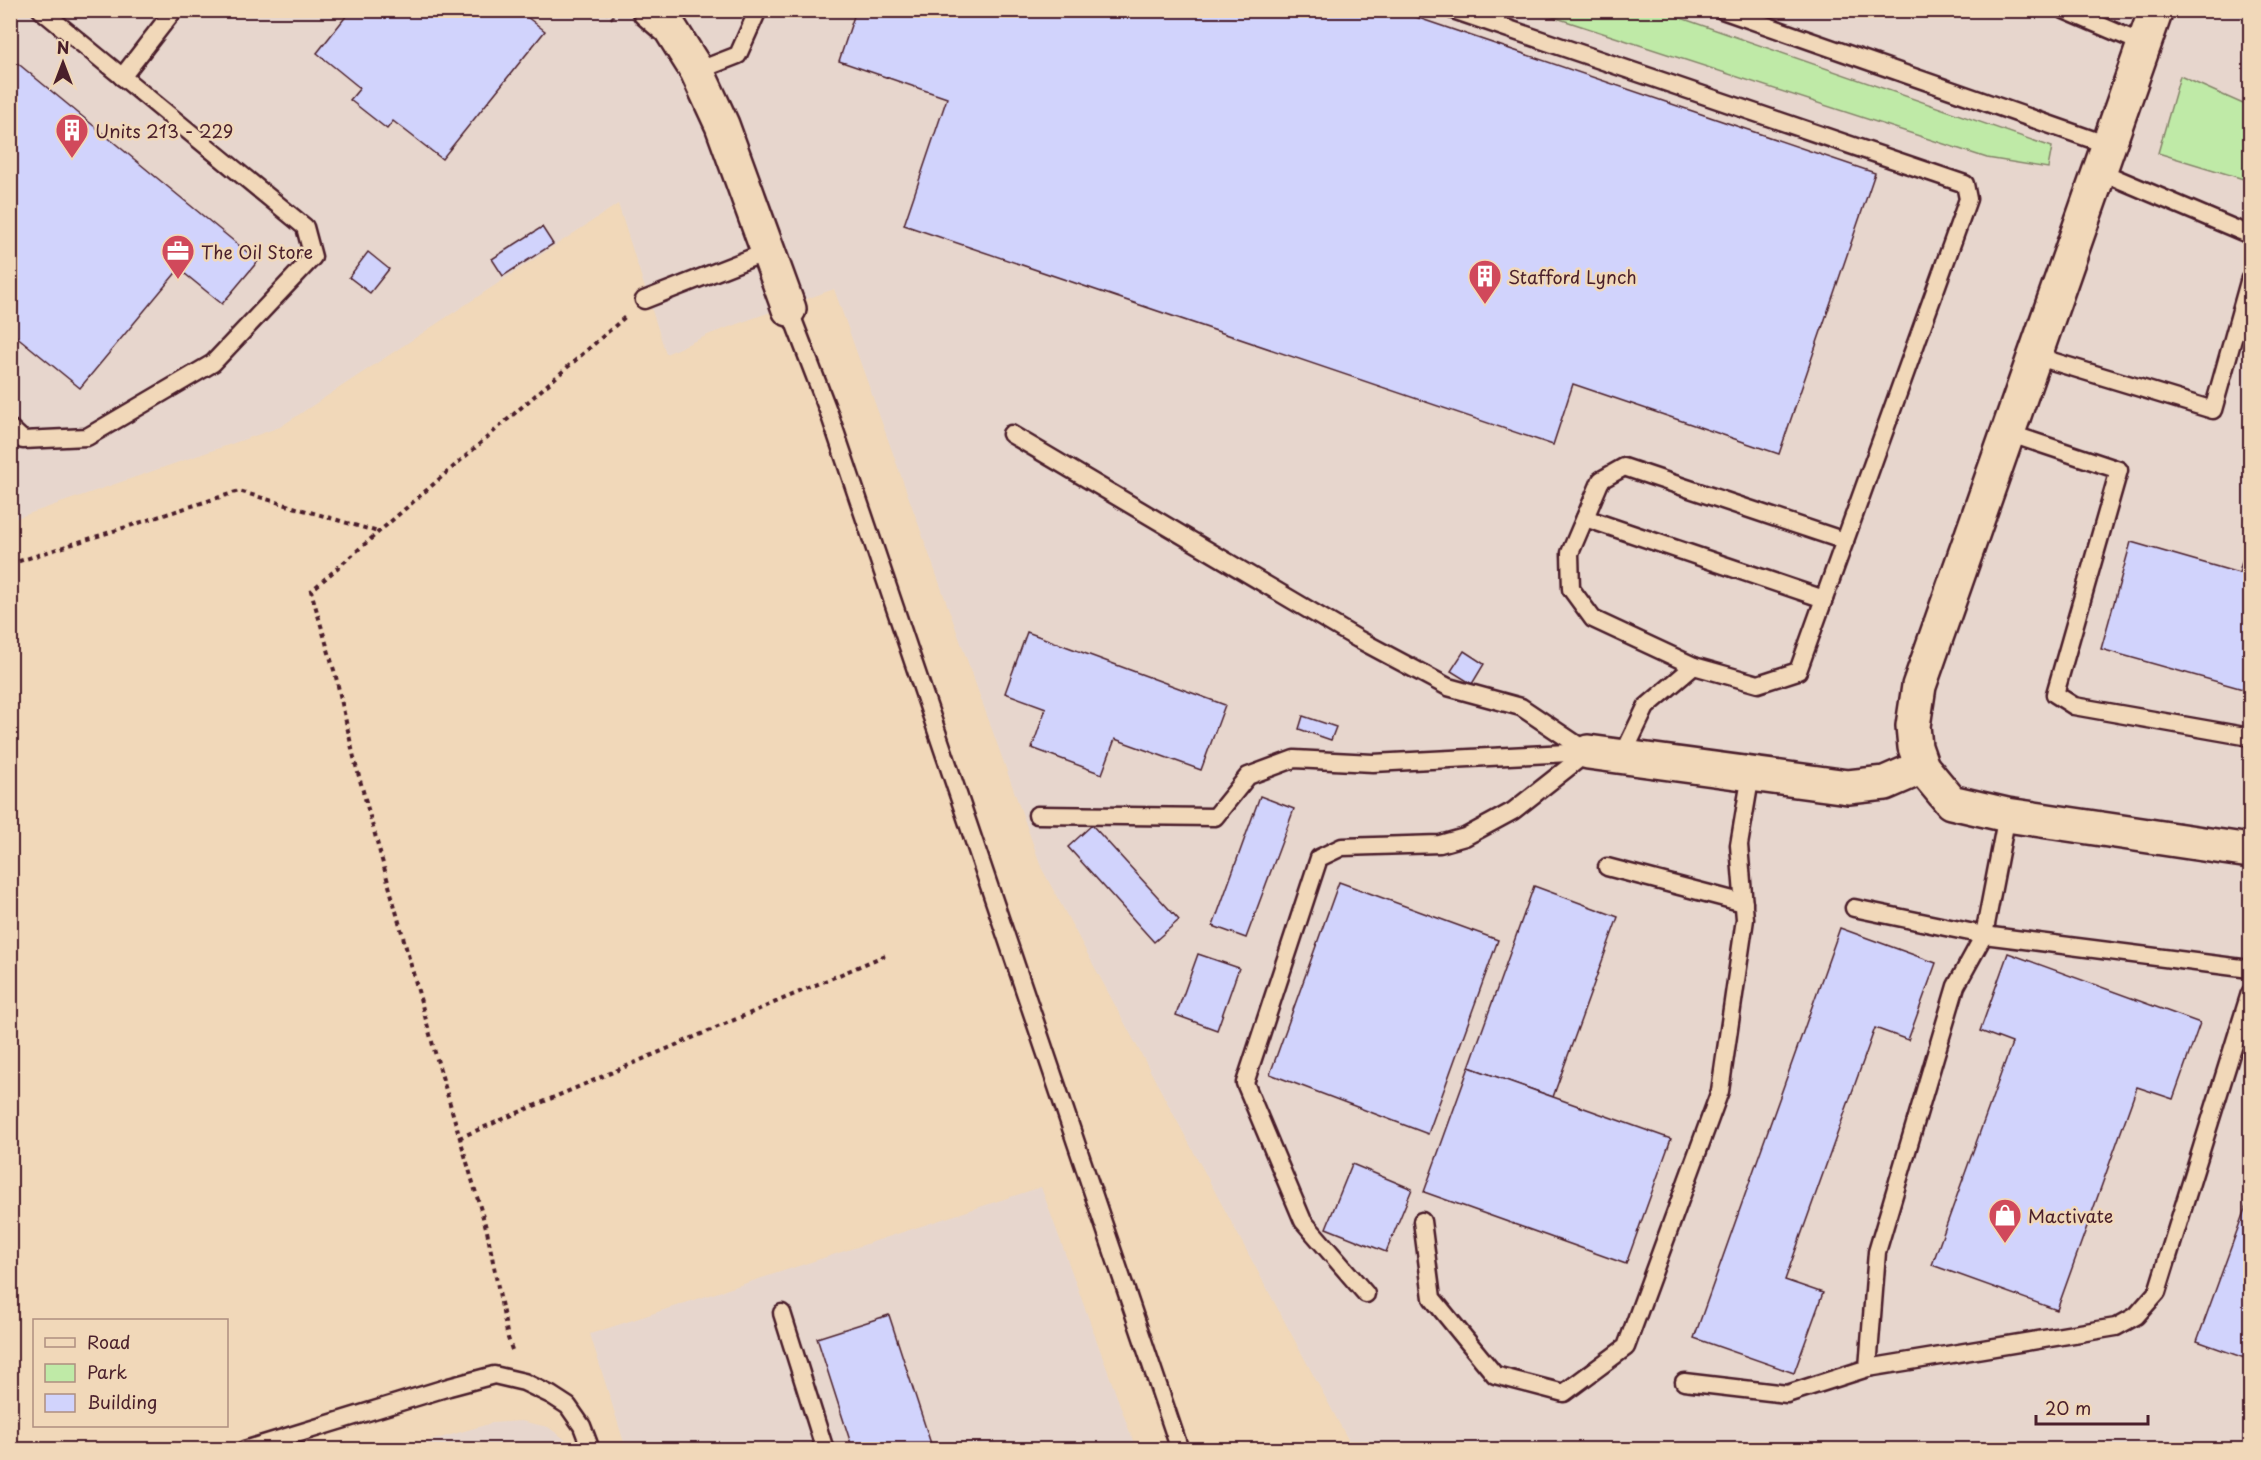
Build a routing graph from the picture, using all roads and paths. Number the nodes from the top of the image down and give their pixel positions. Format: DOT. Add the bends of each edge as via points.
graph roads {
  1 [pos="41,10"];
  2 [pos="174,10"];
  3 [pos="605,10"];
  4 [pos="758,10"];
  5 [pos="1454,10"];
  6 [pos="1722,10"];
  7 [pos="2064,10"];
  8 [pos="2156,10"];
  9 [pos="635,18"];
  10 [pos="2144,44"];
  11 [pos="697,71"];
  12 [pos="122,77"];
  13 [pos="2104,158"];
  14 [pos="2250,235"];
  15 [pos="769,251"];
  16 [pos="2250,278"];
  17 [pos="644,300"];
  18 [pos="789,309"];
  19 [pos="2035,356"];
  20 [pos="2008,433"];
  21 [pos="1011,434"];
  22 [pos="15,437"];
  23 [pos="1585,518"];
  24 [pos="379,533"];
  25 [pos="1845,541"];
  26 [pos="10,564"];
  27 [pos="1824,599"];
  28 [pos="1694,666"];
  29 [pos="2250,737"];
  30 [pos="1588,752"];
  31 [pos="1622,757"];
  32 [pos="1922,767"];
  33 [pos="1751,774"];
  34 [pos="1037,815"];
  35 [pos="2007,815"];
  36 [pos="2250,851"];
  37 [pos="1607,867"];
  38 [pos="1743,903"];
  39 [pos="1854,908"];
  40 [pos="1984,935"];
  41 [pos="888,954"];
  42 [pos="2250,969"];
  43 [pos="2250,993"];
  44 [pos="459,1137"];
  45 [pos="1422,1221"];
  46 [pos="1366,1294"];
  47 [pos="782,1313"];
  48 [pos="1868,1368"];
  49 [pos="524,1382"];
  50 [pos="1684,1382"];
  51 [pos="244,1449"];
  52 [pos="591,1449"];
  53 [pos="825,1449"];
  54 [pos="1180,1449"];
  1 -- 12 [label="lane"];
  2 -- 12 [label="lane"];
  3 -- 9 [label="path"];
  4 -- 11 [label="lane" via="738,55"];
  5 -- 25 [label="lane" via="1965,184 1968,199"];
  6 -- 13 [label="lane"];
  7 -- 10 [label="lane"];
  8 -- 10 [label="street"];
  9 -- 11 [label="street" via="670,28"];
  10 -- 13 [label="street"];
  11 -- 15 [label="street" via="722,125"];
  12 -- 22 [label="lane" via="305,227 313,257 213,363 87,436"];
  13 -- 14 [label="lane"];
  13 -- 19 [label="street"];
  15 -- 17 [label="lane"];
  15 -- 18 [label="street"];
  16 -- 19 [label="lane" via="2213,410"];
  17 -- 24 [label="path"];
  18 -- 54 [label="lane" via="829,413"];
  19 -- 20 [label="street"];
  20 -- 29 [label="lane" via="2120,470 2055,694 2074,706"];
  20 -- 32 [label="street" via="1919,686 1913,726"];
  21 -- 30 [label="lane" via="1358,639 1448,687 1521,707"];
  23 -- 25 [label="lane" via="1601,480 1624,467"];
  23 -- 27 [label="lane"];
  23 -- 28 [label="lane" via="1570,553 1571,589 1593,620"];
  24 -- 26 [label="path" via="239,492"];
  24 -- 44 [label="path" via="311,591"];
  25 -- 27 [label="lane"];
  27 -- 28 [label="lane" via="1798,671 1758,684"];
  28 -- 31 [label="lane" via="1646,707"];
  30 -- 31 [label="street"];
  30 -- 34 [label="lane" via="1373,763 1294,759 1248,776 1215,817"];
  30 -- 46 [label="lane" via="1513,811 1465,837 1440,844 1342,847 1320,858 1245,1083 1304,1221"];
  31 -- 33 [label="street"];
  32 -- 33 [label="street" via="1885,783 1848,787"];
  32 -- 35 [label="street" via="1951,802"];
  33 -- 38 [label="lane" via="1739,845"];
  35 -- 36 [label="street"];
  35 -- 40 [label="lane"];
  37 -- 38 [label="lane"];
  38 -- 45 [label="lane" via="1745,919 1720,1091 1626,1347 1564,1393 1495,1375 1432,1298"];
  39 -- 40 [label="lane"];
  40 -- 42 [label="lane"];
  40 -- 48 [label="lane" via="1956,986 1877,1252"];
  41 -- 44 [label="path"];
  43 -- 48 [label="lane" via="2157,1292 2136,1316 2116,1327"];
  44 -- 49 [label="path" via="487,1231 508,1338"];
  47 -- 53 [label="lane"];
  48 -- 50 [label="lane" via="1787,1394"];
  49 -- 51 [label="lane" via="494,1375"];
  49 -- 52 [label="lane" via="568,1406"];
}
